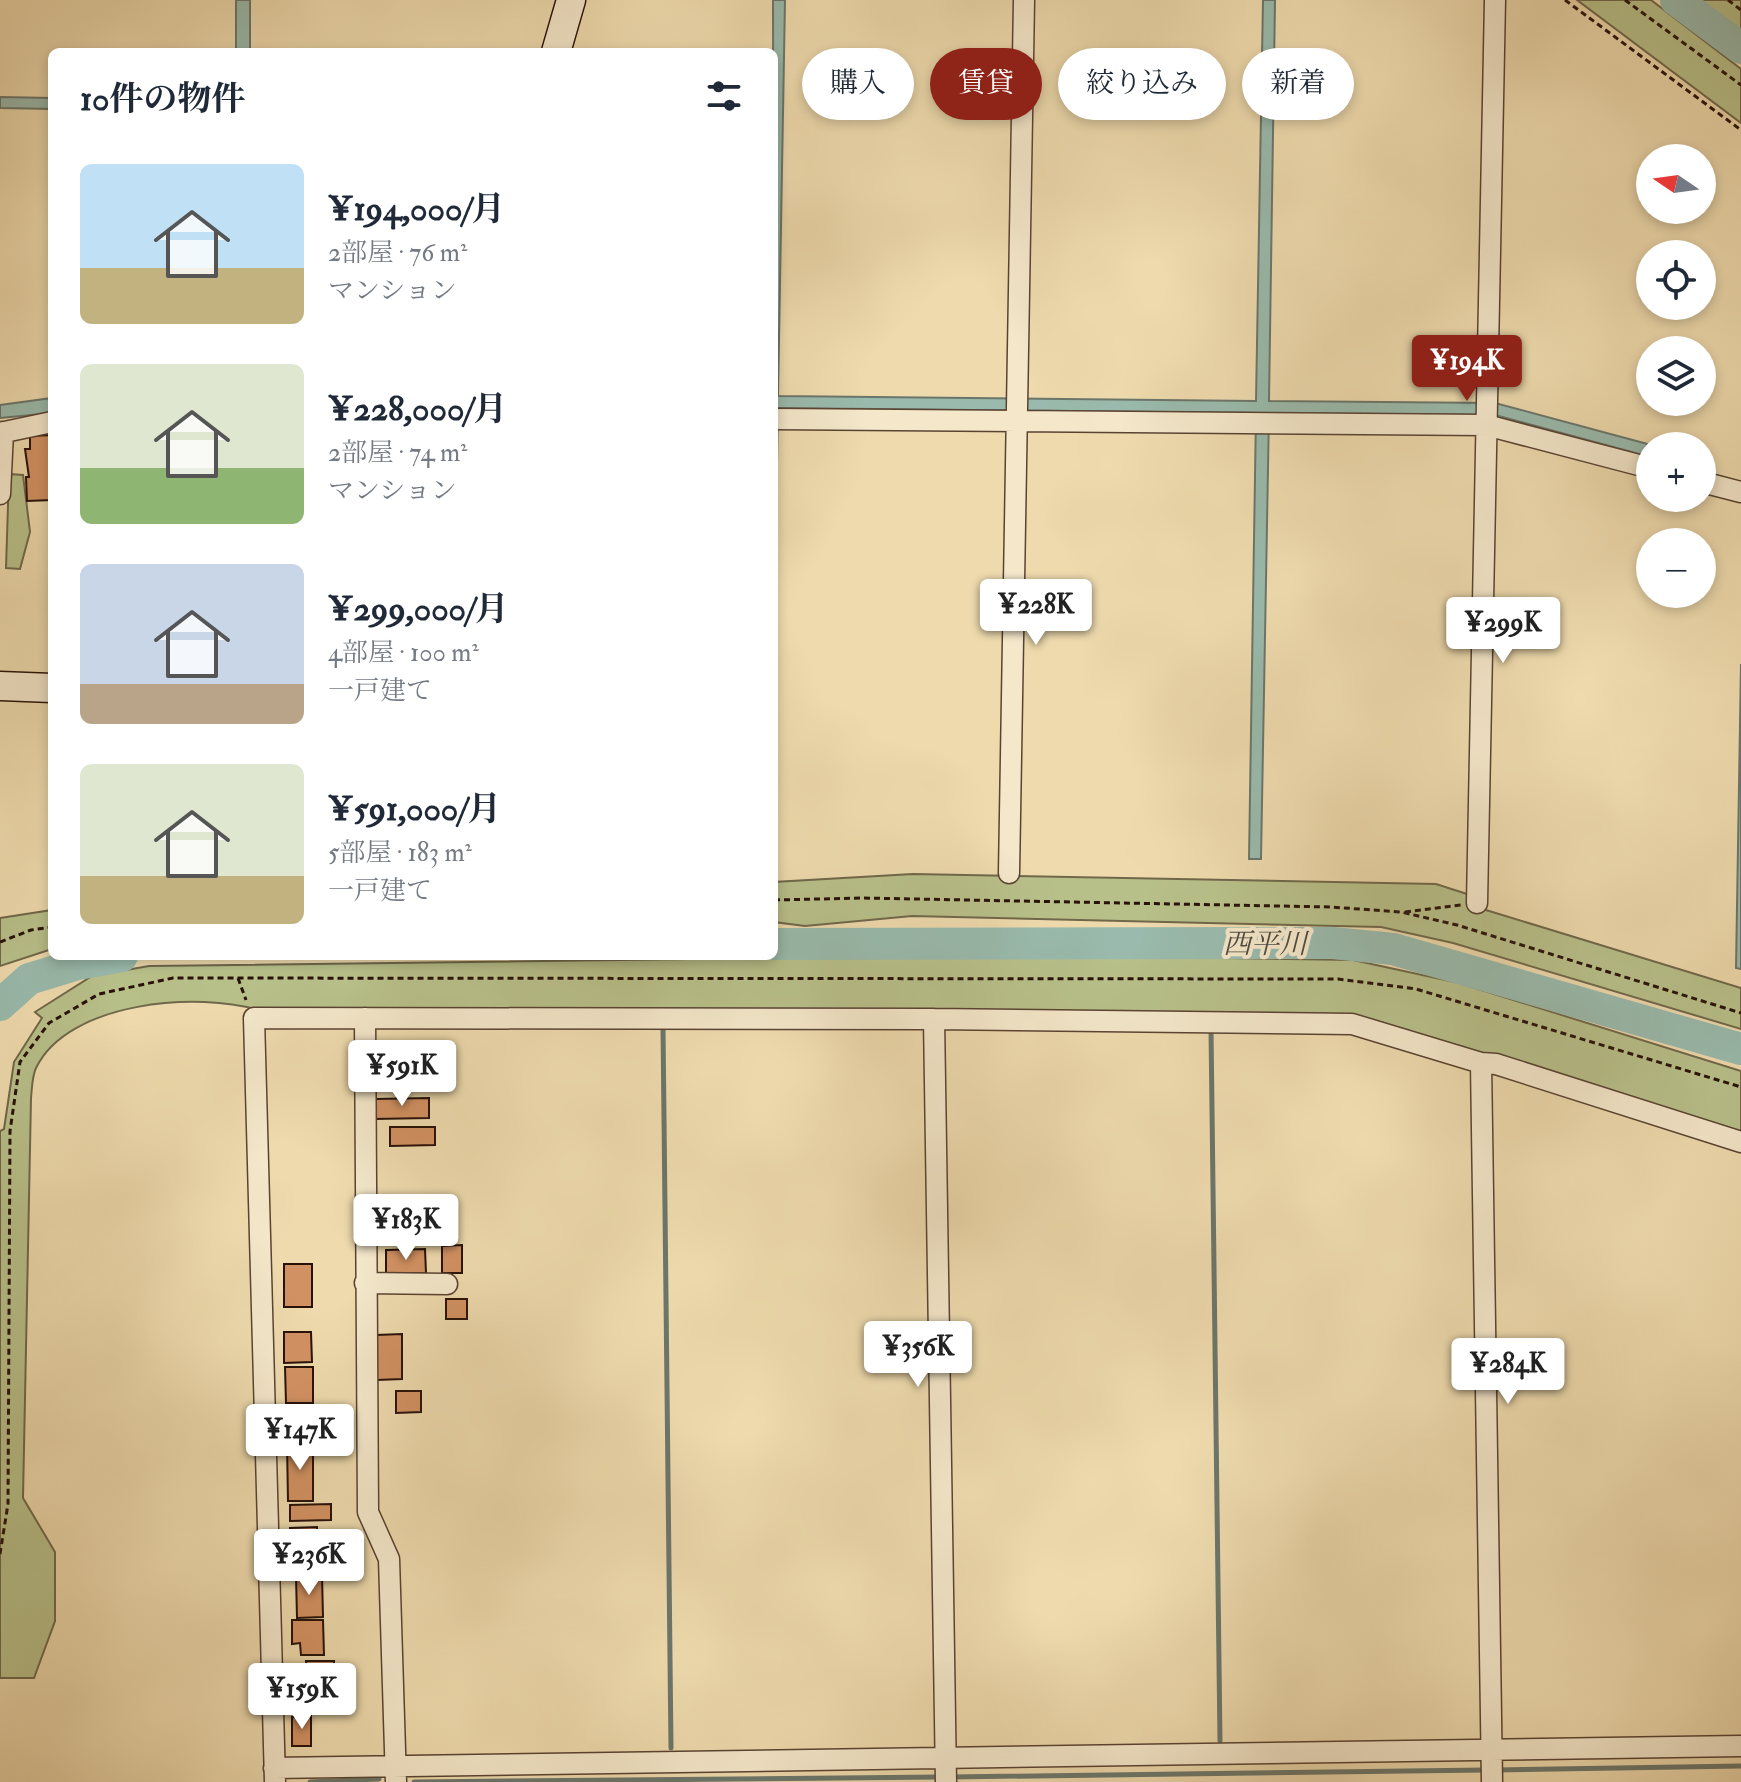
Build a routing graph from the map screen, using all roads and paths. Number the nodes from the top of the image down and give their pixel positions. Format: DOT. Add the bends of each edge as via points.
graph roads {
  1 [pos="571,0"];
  2 [pos="1024,0"];
  3 [pos="1495,0"];
  4 [pos="1565,0"];
  5 [pos="1625,0"];
  6 [pos="1728,0"];
  7 [pos="1741,10"];
  8 [pos="557,48"];
  9 [pos="1741,85"];
  10 [pos="1741,130"];
  11 [pos="778,419"];
  12 [pos="1018,421"];
  13 [pos="48,423"];
  14 [pos="1486,425"];
  15 [pos="2,432"];
  16 [pos="1636,464"];
  17 [pos="1716,486"];
  18 [pos="1740,492"];
  19 [pos="0,494"];
  20 [pos="0,686"];
  21 [pos="48,688"];
  22 [pos="1009,873"];
  23 [pos="778,900"];
  24 [pos="1477,903"];
  25 [pos="1401,912"];
  26 [pos="48,928"];
  27 [pos="0,942"];
  28 [pos="238,978"];
  29 [pos="1741,1013"];
  30 [pos="254,1018"];
  31 [pos="365,1018"];
  32 [pos="934,1019"];
  33 [pos="1481,1063"];
  34 [pos="1741,1087"];
  35 [pos="1741,1142"];
  36 [pos="365,1283"];
  37 [pos="447,1284"];
  38 [pos="0,1554"];
  39 [pos="1741,1746"];
  40 [pos="1491,1749"];
  41 [pos="946,1758"];
  42 [pos="396,1774"];
  43 [pos="274,1775"];
  44 [pos="1492,1780"];
  45 [pos="946,1782"];
  1 -- 8 [label="main road"];
  2 -- 12 [label="street"];
  3 -- 14 [label="street"];
  4 -- 10 [label="path"];
  5 -- 9 [label="path"];
  6 -- 7 [label="path"];
  11 -- 12 [label="street"];
  12 -- 14 [label="street"];
  12 -- 22 [label="street"];
  13 -- 15 [label="street"];
  14 -- 16 [label="street"];
  14 -- 24 [label="street"];
  15 -- 19 [label="street"];
  17 -- 18 [label="street"];
  20 -- 21 [label="main road"];
  23 -- 25 [label="path" via="1315,906"];
  24 -- 25 [label="path"];
  25 -- 29 [label="path"];
  26 -- 27 [label="path"];
  28 -- 30 [label="path"];
  28 -- 34 [label="path" via="1338,979 1416,989"];
  28 -- 38 [label="path" via="173,978 99,994 49,1023 20,1062 10,1131 8,1504"];
  30 -- 31 [label="street"];
  30 -- 43 [label="street"];
  31 -- 32 [label="street"];
  31 -- 36 [label="street"];
  32 -- 33 [label="street" via="1352,1024"];
  32 -- 41 [label="street"];
  33 -- 35 [label="street"];
  33 -- 40 [label="street"];
  36 -- 37 [label="street"];
  36 -- 42 [label="street" via="368,1512 389,1559"];
  39 -- 40 [label="street"];
  40 -- 41 [label="street"];
  40 -- 44 [label="street"];
  41 -- 42 [label="street"];
  41 -- 45 [label="street"];
  42 -- 43 [label="street"];
}
